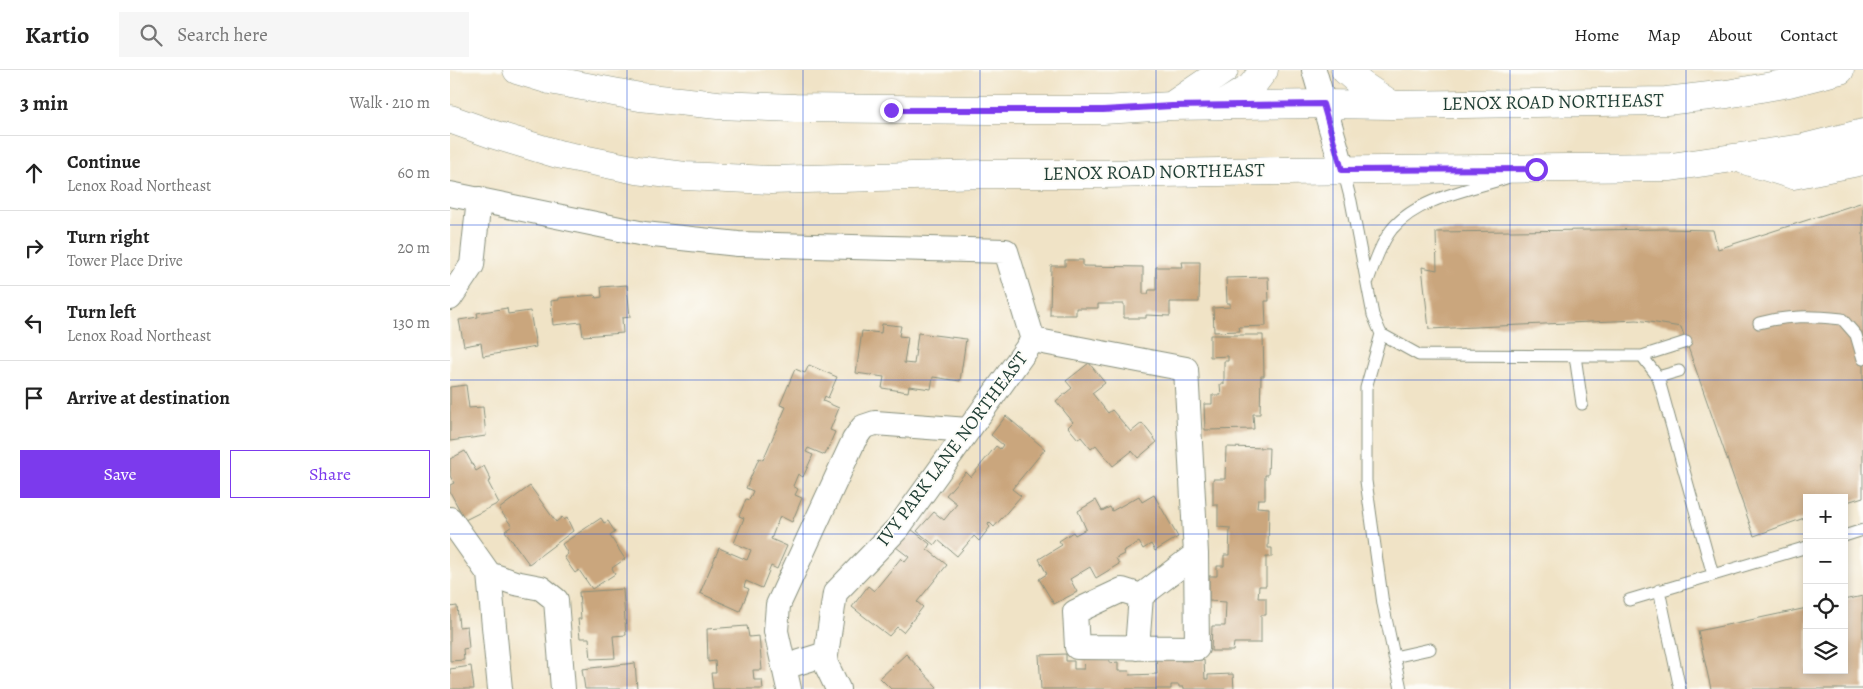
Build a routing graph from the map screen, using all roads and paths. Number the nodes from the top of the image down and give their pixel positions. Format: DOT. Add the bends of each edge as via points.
graph roads {
  1 [pos="516,70"];
  2 [pos="1224,70"];
  3 [pos="1264,70"];
  4 [pos="1314,70"];
  5 [pos="1345,70"];
  6 [pos="1840,70"];
  7 [pos="1323,104"];
  8 [pos="1392,104"];
  9 [pos="1222,105"];
  10 [pos="1172,106"];
  11 [pos="450,119"];
  12 [pos="1863,133"];
  13 [pos="1738,158"];
  14 [pos="1863,161"];
  15 [pos="1536,169"];
  16 [pos="1342,170"];
  17 [pos="450,194"];
  18 [pos="479,199"];
  19 [pos="1368,282"];
  20 [pos="450,298"];
  21 [pos="1759,323"];
  22 [pos="1381,334"];
  23 [pos="1033,340"];
  24 [pos="1686,342"];
  25 [pos="1575,356"];
  26 [pos="1642,356"];
  27 [pos="1863,359"];
  28 [pos="1679,370"];
  29 [pos="1658,377"];
  30 [pos="1582,404"];
  31 [pos="968,430"];
  32 [pos="450,520"];
  33 [pos="1863,530"];
  34 [pos="1848,535"];
  35 [pos="1803,548"];
  36 [pos="1196,554"];
  37 [pos="490,574"];
  38 [pos="1713,575"];
  39 [pos="1659,590"];
  40 [pos="1141,596"];
  41 [pos="1629,600"];
  42 [pos="1137,648"];
  43 [pos="1430,649"];
  44 [pos="826,654"];
  45 [pos="1394,657"];
  46 [pos="787,678"];
  47 [pos="500,689"];
  48 [pos="563,689"];
  49 [pos="838,689"];
  50 [pos="1401,689"];
  51 [pos="1680,689"];
  1 -- 10 [label="main road, LENOX ROAD NORTHEAST" via="559,82 640,97 718,105 978,110 1103,110"];
  2 -- 10 [label="main road"];
  3 -- 9 [label="main road" via="1251,87"];
  4 -- 7 [label="street"];
  5 -- 8 [label="main road"];
  6 -- 8 [label="main road, LENOX ROAD NORTHEAST" via="1789,83 1666,101"];
  7 -- 8 [label="main road, LENOX ROAD NORTHEAST"];
  7 -- 9 [label="main road, LENOX ROAD NORTHEAST"];
  7 -- 16 [label="street"];
  9 -- 10 [label="main road, LENOX ROAD NORTHEAST"];
  11 -- 16 [label="main road, LENOX ROAD NORTHEAST" via="558,154 637,170 694,177 770,180"];
  12 -- 13 [label="main road, LENOX ROAD NORTHEAST" via="1803,148"];
  13 -- 14 [label="main road" via="1793,175"];
  13 -- 15 [label="main road, LENOX ROAD NORTHEAST" via="1671,168"];
  15 -- 16 [label="main road, LENOX ROAD NORTHEAST"];
  15 -- 19 [label="lane" via="1430,202 1407,215 1392,229"];
  16 -- 19 [label="lane"];
  17 -- 18 [label="street"];
  18 -- 20 [label="street" via="472,265"];
  18 -- 23 [label="street" via="644,234 738,244 1006,251"];
  19 -- 22 [label="lane" via="1373,315"];
  21 -- 27 [label="lane" via="1813,316 1842,319 1856,335"];
  22 -- 25 [label="lane" via="1419,355"];
  22 -- 45 [label="lane" via="1366,388 1366,481 1383,604"];
  23 -- 31 [label="street, IVY PARK LANE NORTHEAST"];
  23 -- 36 [label="street" via="1186,369"];
  24 -- 26 [label="lane"];
  25 -- 26 [label="lane"];
  25 -- 30 [label="lane"];
  26 -- 29 [label="lane"];
  28 -- 29 [label="lane"];
  29 -- 38 [label="lane"];
  31 -- 44 [label="street, IVY PARK LANE NORTHEAST" via="898,528 835,593"];
  31 -- 46 [label="street" via="875,423 863,427 854,440 778,605 776,631"];
  32 -- 37 [label="street"];
  33 -- 34 [label="lane"];
  35 -- 38 [label="lane"];
  36 -- 40 [label="street"];
  36 -- 42 [label="street" via="1197,648"];
  37 -- 47 [label="street"];
  37 -- 48 [label="street" via="541,588 556,600"];
  38 -- 39 [label="lane"];
  39 -- 41 [label="lane"];
  39 -- 51 [label="lane"];
  40 -- 42 [label="street"];
  40 -- 42 [label="street" via="1122,590 1075,612 1077,647"];
  43 -- 45 [label="lane"];
  44 -- 46 [label="street"];
  44 -- 49 [label="street, IVY PARK LANE NORTHEAST" via="824,662"];
  45 -- 50 [label="lane"];
}
